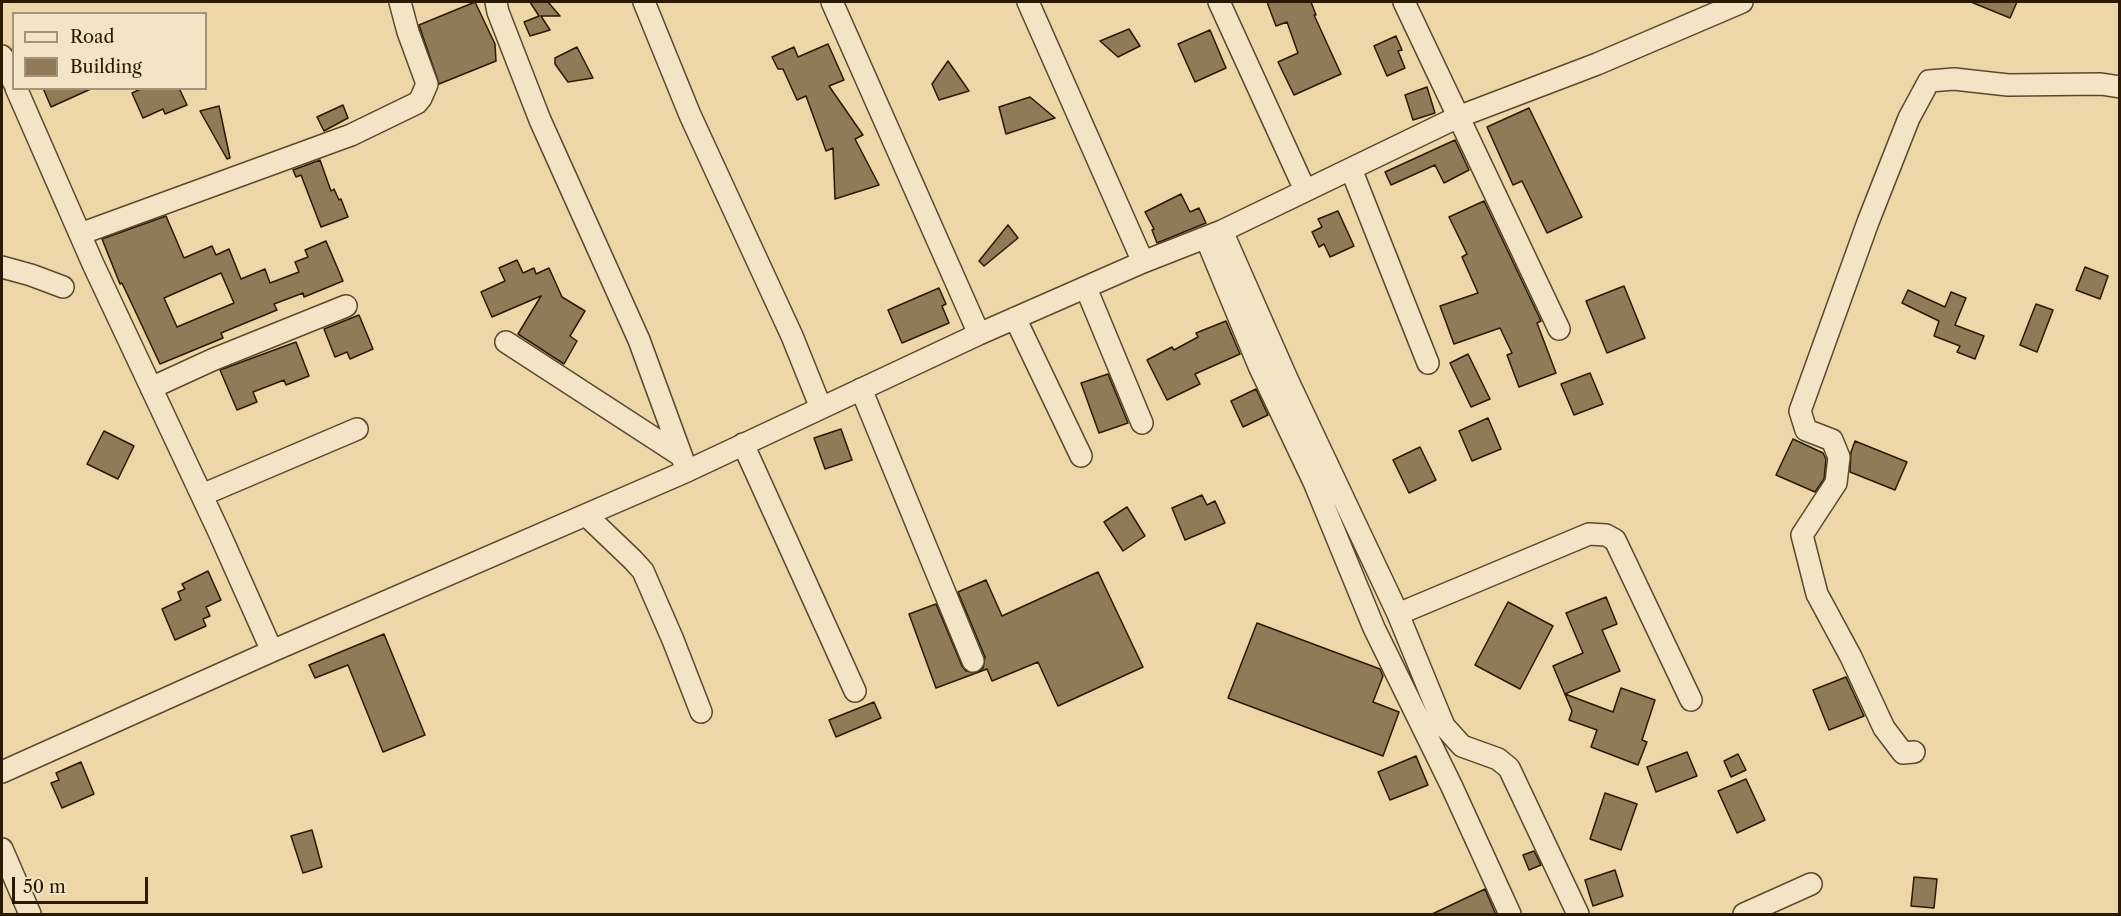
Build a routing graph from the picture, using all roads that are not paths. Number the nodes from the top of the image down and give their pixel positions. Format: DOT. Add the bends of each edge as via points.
graph roads {
  1 [pos="400,2"];
  2 [pos="496,2"];
  3 [pos="644,2"];
  4 [pos="832,2"];
  5 [pos="1028,2"];
  6 [pos="1219,2"];
  7 [pos="1404,2"];
  8 [pos="1742,2"];
  9 [pos="2,56"];
  10 [pos="12,78"];
  11 [pos="2120,87"];
  12 [pos="17,90"];
  13 [pos="1458,117"];
  14 [pos="1351,168"];
  15 [pos="1305,190"];
  16 [pos="80,234"];
  17 [pos="1214,234"];
  18 [pos="1143,262"];
  19 [pos="2,267"];
  20 [pos="63,287"];
  21 [pos="1086,288"];
  22 [pos="346,306"];
  23 [pos="1015,318"];
  24 [pos="1560,329"];
  25 [pos="978,334"];
  26 [pos="506,342"];
  27 [pos="1428,363"];
  28 [pos="151,388"];
  29 [pos="861,389"];
  30 [pos="821,408"];
  31 [pos="1142,423"];
  32 [pos="357,429"];
  33 [pos="743,444"];
  34 [pos="1081,456"];
  35 [pos="683,463"];
  36 [pos="202,495"];
  37 [pos="585,515"];
  38 [pos="1398,614"];
  39 [pos="272,651"];
  40 [pos="973,661"];
  41 [pos="855,691"];
  42 [pos="1691,700"];
  43 [pos="701,712"];
  44 [pos="1914,752"];
  45 [pos="2,772"];
  46 [pos="2,849"];
  47 [pos="1811,884"];
  48 [pos="30,915"];
  49 [pos="1510,915"];
  50 [pos="1578,915"];
  51 [pos="1744,915"];
  1 -- 16 [label="street" via="427,84 417,103 351,135"];
  2 -- 35 [label="street" via="540,120 639,340"];
  3 -- 30 [label="street"];
  4 -- 25 [label="street"];
  5 -- 18 [label="street"];
  6 -- 15 [label="street"];
  7 -- 13 [label="street"];
  8 -- 13 [label="street" via="1597,64"];
  9 -- 10 [label="street"];
  11 -- 44 [label="street" via="1929,81 1909,118 1880,191 1800,411 1806,430 1832,440 1839,457 1836,483 1803,535 1816,594 1884,728 1903,753"];
  12 -- 16 [label="street"];
  13 -- 14 [label="street"];
  13 -- 24 [label="street"];
  14 -- 15 [label="street"];
  14 -- 27 [label="street"];
  15 -- 17 [label="street"];
  16 -- 28 [label="street"];
  17 -- 18 [label="street"];
  17 -- 38 [label="street"];
  17 -- 49 [label="street" via="1258,366 1314,482 1374,628"];
  18 -- 21 [label="street"];
  19 -- 20 [label="street"];
  21 -- 23 [label="street"];
  21 -- 31 [label="street"];
  22 -- 28 [label="street"];
  23 -- 25 [label="street"];
  23 -- 34 [label="street"];
  25 -- 29 [label="street"];
  26 -- 35 [label="street"];
  28 -- 36 [label="street"];
  29 -- 30 [label="street"];
  29 -- 40 [label="street"];
  30 -- 33 [label="street"];
  32 -- 36 [label="street"];
  33 -- 35 [label="street"];
  33 -- 41 [label="street"];
  35 -- 37 [label="street"];
  36 -- 39 [label="street"];
  37 -- 39 [label="street"];
  37 -- 43 [label="street" via="643,572"];
  38 -- 42 [label="street" via="1589,534 1606,535 1615,540"];
  38 -- 50 [label="street" via="1444,726 1458,743 1498,759 1509,768"];
  39 -- 45 [label="street"];
  46 -- 48 [label="street"];
  47 -- 51 [label="street"];
}
